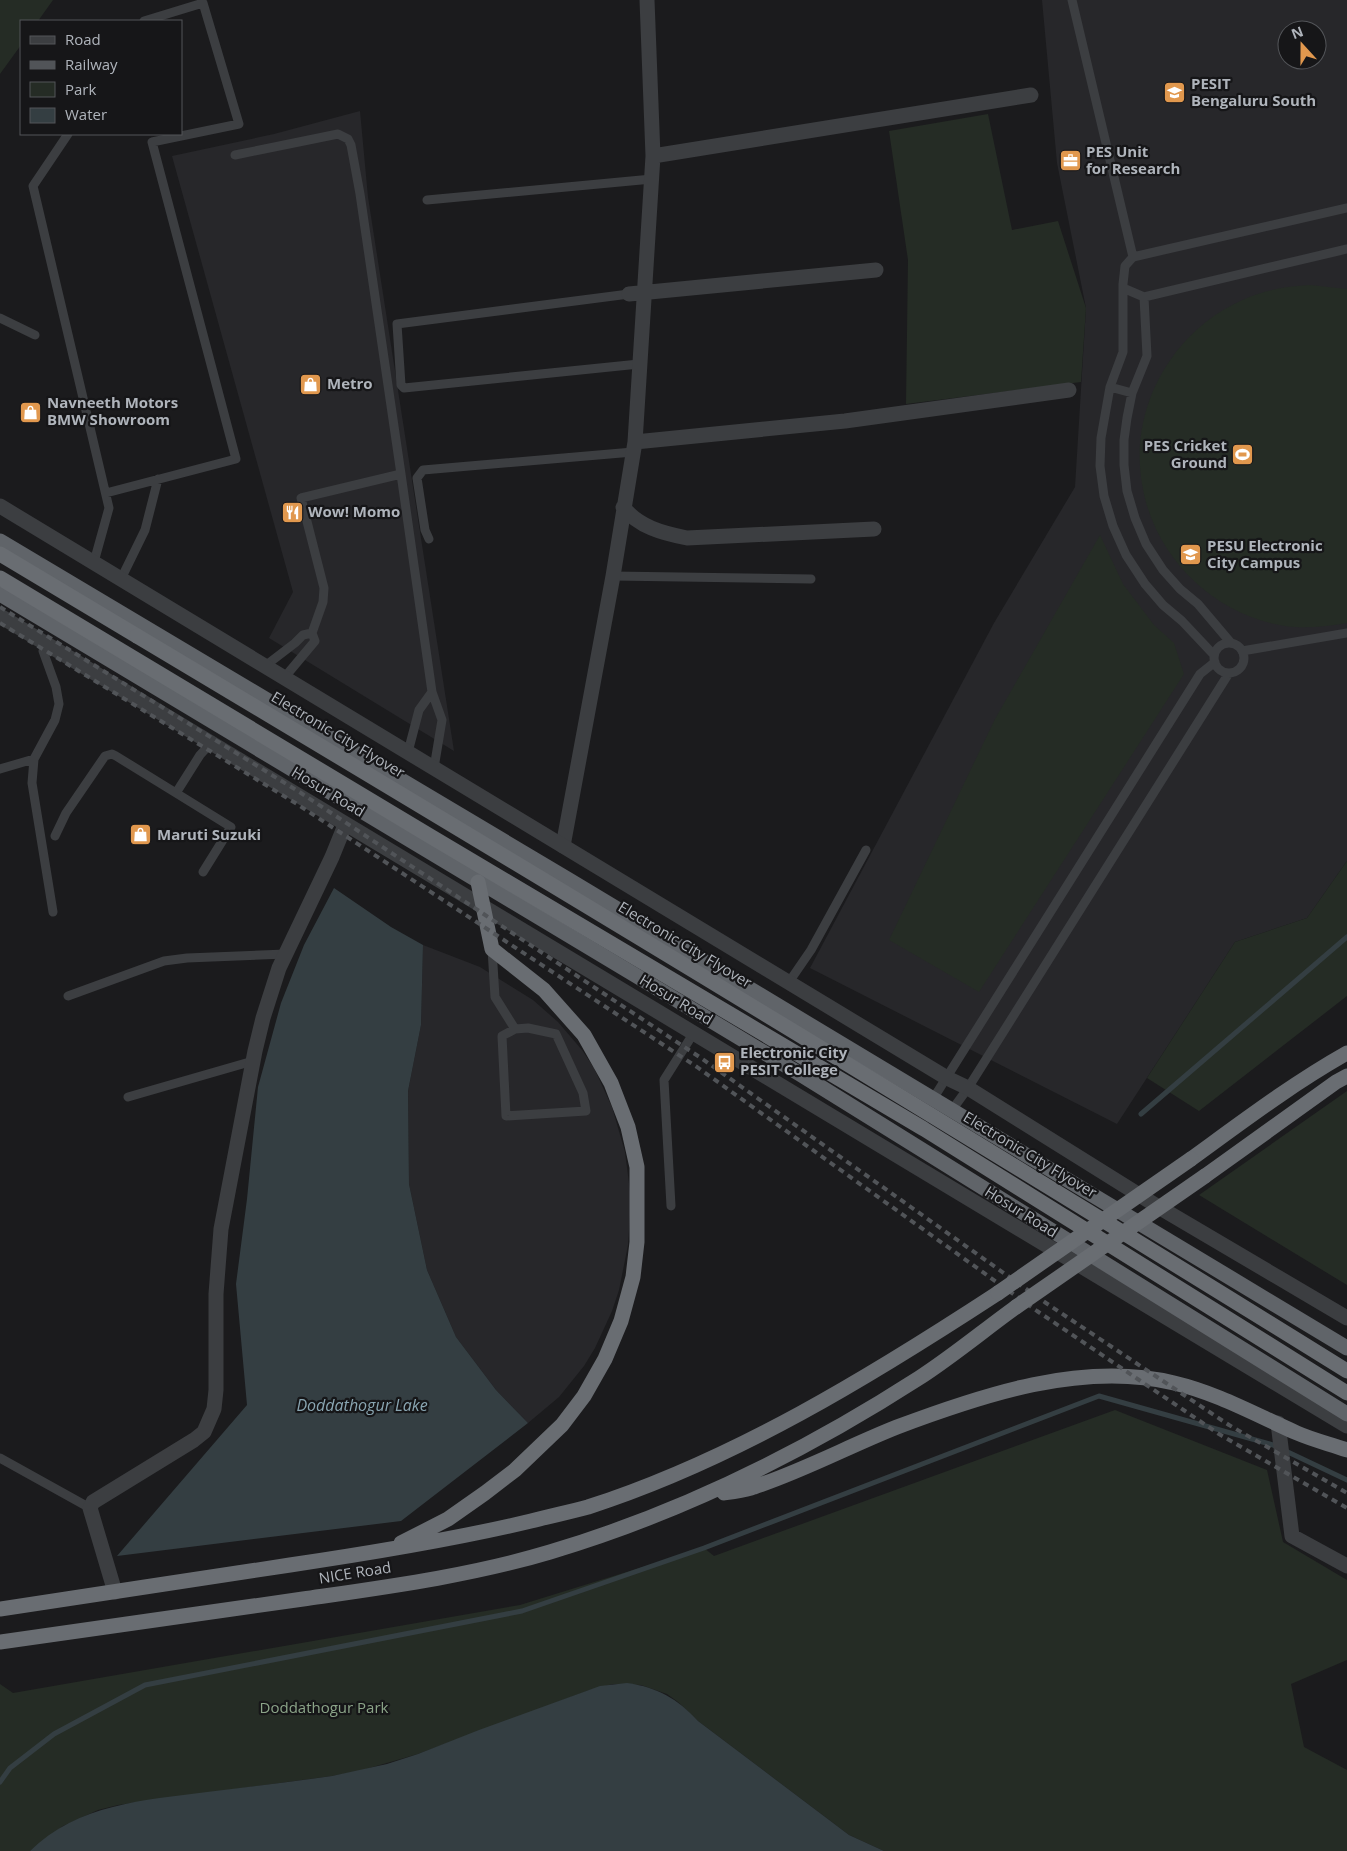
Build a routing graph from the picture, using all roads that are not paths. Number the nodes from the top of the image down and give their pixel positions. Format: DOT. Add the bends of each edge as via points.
graph roads {
  1 [pos="647,0"];
  2 [pos="1072,0"];
  3 [pos="147,20"];
  4 [pos="1032,95"];
  5 [pos="67,135"];
  6 [pos="235,155"];
  7 [pos="653,156"];
  8 [pos="652,179"];
  9 [pos="427,200"];
  10 [pos="1347,208"];
  11 [pos="1347,249"];
  12 [pos="1133,257"];
  13 [pos="876,270"];
  14 [pos="1123,288"];
  15 [pos="637,293"];
  16 [pos="1144,296"];
  17 [pos="0,318"];
  18 [pos="35,335"];
  19 [pos="639,364"];
  20 [pos="1110,388"];
  21 [pos="1070,390"];
  22 [pos="1132,393"];
  23 [pos="634,447"];
  24 [pos="401,474"];
  25 [pos="158,479"];
  26 [pos="106,493"];
  27 [pos="0,506"];
  28 [pos="623,507"];
  29 [pos="874,529"];
  30 [pos="429,539"];
  31 [pos="0,541"];
  32 [pos="0,554"];
  33 [pos="94,562"];
  34 [pos="613,576"];
  35 [pos="0,578"];
  36 [pos="121,578"];
  37 [pos="811,579"];
  38 [pos="0,594"];
  39 [pos="0,616"];
  40 [pos="312,633"];
  41 [pos="1347,633"];
  42 [pos="46,644"];
  43 [pos="1231,644"];
  44 [pos="1242,651"];
  45 [pos="1214,659"];
  46 [pos="265,666"];
  47 [pos="1229,673"];
  48 [pos="284,678"];
  49 [pos="432,692"];
  50 [pos="211,744"];
  51 [pos="408,752"];
  52 [pos="34,759"];
  53 [pos="434,768"];
  54 [pos="0,769"];
  55 [pos="176,793"];
  56 [pos="346,825"];
  57 [pos="55,836"];
  58 [pos="563,846"];
  59 [pos="866,850"];
  60 [pos="203,872"];
  61 [pos="478,882"];
  62 [pos="484,908"];
  63 [pos="53,912"];
  64 [pos="492,949"];
  65 [pos="286,954"];
  66 [pos="788,982"];
  67 [pos="68,996"];
  68 [pos="515,1029"];
  69 [pos="693,1034"];
  70 [pos="1347,1053"];
  71 [pos="253,1062"];
  72 [pos="1347,1076"];
  73 [pos="947,1078"];
  74 [pos="968,1088"];
  75 [pos="128,1097"];
  76 [pos="933,1099"];
  77 [pos="952,1110"];
  78 [pos="671,1206"];
  79 [pos="1347,1318"];
  80 [pos="1347,1348"];
  81 [pos="1347,1371"];
  82 [pos="1347,1394"];
  83 [pos="1347,1414"];
  84 [pos="1278,1423"];
  85 [pos="1347,1426"];
  86 [pos="1347,1450"];
  87 [pos="0,1458"];
  88 [pos="705,1496"];
  89 [pos="90,1508"];
  90 [pos="386,1551"];
  91 [pos="1347,1566"];
  92 [pos="115,1592"];
  93 [pos="0,1609"];
  94 [pos="0,1642"];
  1 -- 7 [label="street"];
  2 -- 12 [label="lane"];
  3 -- 25 [label="lane" via="203,2 238,124 152,142 236,459"];
  4 -- 7 [label="street"];
  5 -- 26 [label="lane" via="33,186"];
  6 -- 24 [label="lane" via="338,134 351,145"];
  7 -- 8 [label="street"];
  8 -- 9 [label="lane"];
  8 -- 15 [label="street"];
  10 -- 12 [label="lane"];
  11 -- 16 [label="lane"];
  12 -- 14 [label="lane" via="1125,266"];
  13 -- 15 [label="street"];
  14 -- 16 [label="lane"];
  14 -- 20 [label="lane" via="1123,352"];
  15 -- 19 [label="street"];
  15 -- 19 [label="lane" via="397,324 404,388"];
  16 -- 22 [label="lane" via="1147,356"];
  17 -- 18 [label="lane"];
  19 -- 23 [label="street"];
  20 -- 22 [label="lane"];
  20 -- 45 [label="lane" via="1101,438 1100,466 1113,526 1126,555 1145,584"];
  21 -- 23 [label="street"];
  22 -- 43 [label="lane" via="1124,440 1124,465 1126,491 1135,518 1146,544 1163,570 1198,604"];
  23 -- 28 [label="street"];
  23 -- 30 [label="lane" via="423,470 418,478"];
  24 -- 40 [label="lane" via="301,498 324,588 323,602"];
  24 -- 49 [label="lane"];
  25 -- 26 [label="lane"];
  25 -- 36 [label="lane" via="145,530"];
  26 -- 33 [label="lane" via="109,508"];
  27 -- 33 [label="street"];
  28 -- 29 [label="street" via="640,523 666,534 687,538"];
  28 -- 34 [label="street"];
  31 -- 76 [label="highway"];
  32 -- 81 [label="highway, Electronic City Flyover, bridge" via="511,859"];
  33 -- 36 [label="street"];
  34 -- 37 [label="lane"];
  34 -- 58 [label="street"];
  35 -- 82 [label="highway, bridge" via="924,1129"];
  36 -- 46 [label="street"];
  38 -- 61 [label="highway, Hosur Road"];
  39 -- 42 [label="street, Hosur Road"];
  40 -- 46 [label="lane" via="303,635"];
  40 -- 48 [label="lane" via="315,641"];
  41 -- 44 [label="lane"];
  42 -- 50 [label="street, Hosur Road"];
  42 -- 52 [label="lane" via="43,651 59,704"];
  43 -- 44 [label="lane"];
  43 -- 45 [label="lane" via="1221,645"];
  44 -- 47 [label="lane" via="1241,665"];
  45 -- 47 [label="lane" via="1220,670"];
  45 -- 73 [label="lane" via="1200,674"];
  46 -- 48 [label="street"];
  47 -- 74 [label="lane"];
  48 -- 51 [label="street"];
  49 -- 51 [label="lane" via="419,710"];
  49 -- 53 [label="lane" via="442,720"];
  50 -- 55 [label="lane" via="200,755"];
  50 -- 56 [label="street, Hosur Road"];
  51 -- 53 [label="street"];
  52 -- 54 [label="lane"];
  52 -- 63 [label="lane" via="32,783"];
  53 -- 58 [label="street"];
  55 -- 57 [label="lane" via="116,756 105,756 66,813"];
  55 -- 60 [label="lane" via="231,827"];
  56 -- 62 [label="street, Hosur Road"];
  56 -- 65 [label="street"];
  58 -- 66 [label="street"];
  59 -- 66 [label="lane" via="810,950"];
  61 -- 62 [label="highway"];
  61 -- 83 [label="highway, Hosur Road" via="800,1074"];
  62 -- 64 [label="highway"];
  62 -- 69 [label="street, Hosur Road"];
  64 -- 68 [label="lane" via="495,997"];
  64 -- 90 [label="highway" via="544,990 584,1035 611,1083 628,1127 636,1167 637,1242 633,1277 621,1321 605,1359 584,1396 562,1425 515,1470 485,1493 448,1519"];
  65 -- 67 [label="lane" via="164,961"];
  65 -- 71 [label="street" via="263,1018"];
  66 -- 73 [label="street"];
  68 -- 68 [label="lane" via="502,1036 506,1116 586,1111 583,1092 556,1034 528,1028"];
  69 -- 78 [label="lane" via="664,1080"];
  69 -- 85 [label="street, Hosur Road"];
  70 -- 90 [label="highway, NICE Road, bridge" via="1268,1103 998,1293 837,1394 692,1466 587,1507 486,1532"];
  71 -- 75 [label="lane"];
  71 -- 89 [label="street" via="221,1229 216,1294 216,1390 210,1420 204,1432 194,1440 93,1502"];
  72 -- 88 [label="highway, bridge" via="1016,1306 921,1377 768,1467"];
  73 -- 74 [label="street"];
  73 -- 76 [label="lane"];
  74 -- 77 [label="lane"];
  74 -- 79 [label="street" via="1157,1206"];
  76 -- 77 [label="highway"];
  77 -- 80 [label="highway"];
  84 -- 86 [label="highway"];
  84 -- 88 [label="highway" via="1231,1402 1174,1383 1141,1377 1064,1380 1007,1389 896,1428 752,1488"];
  84 -- 91 [label="street" via="1292,1536"];
  87 -- 89 [label="lane"];
  88 -- 94 [label="highway, NICE Road" via="598,1538 490,1568 376,1588"];
  89 -- 92 [label="street"];
  90 -- 92 [label="highway, NICE Road"];
  92 -- 93 [label="highway, NICE Road"];
}
